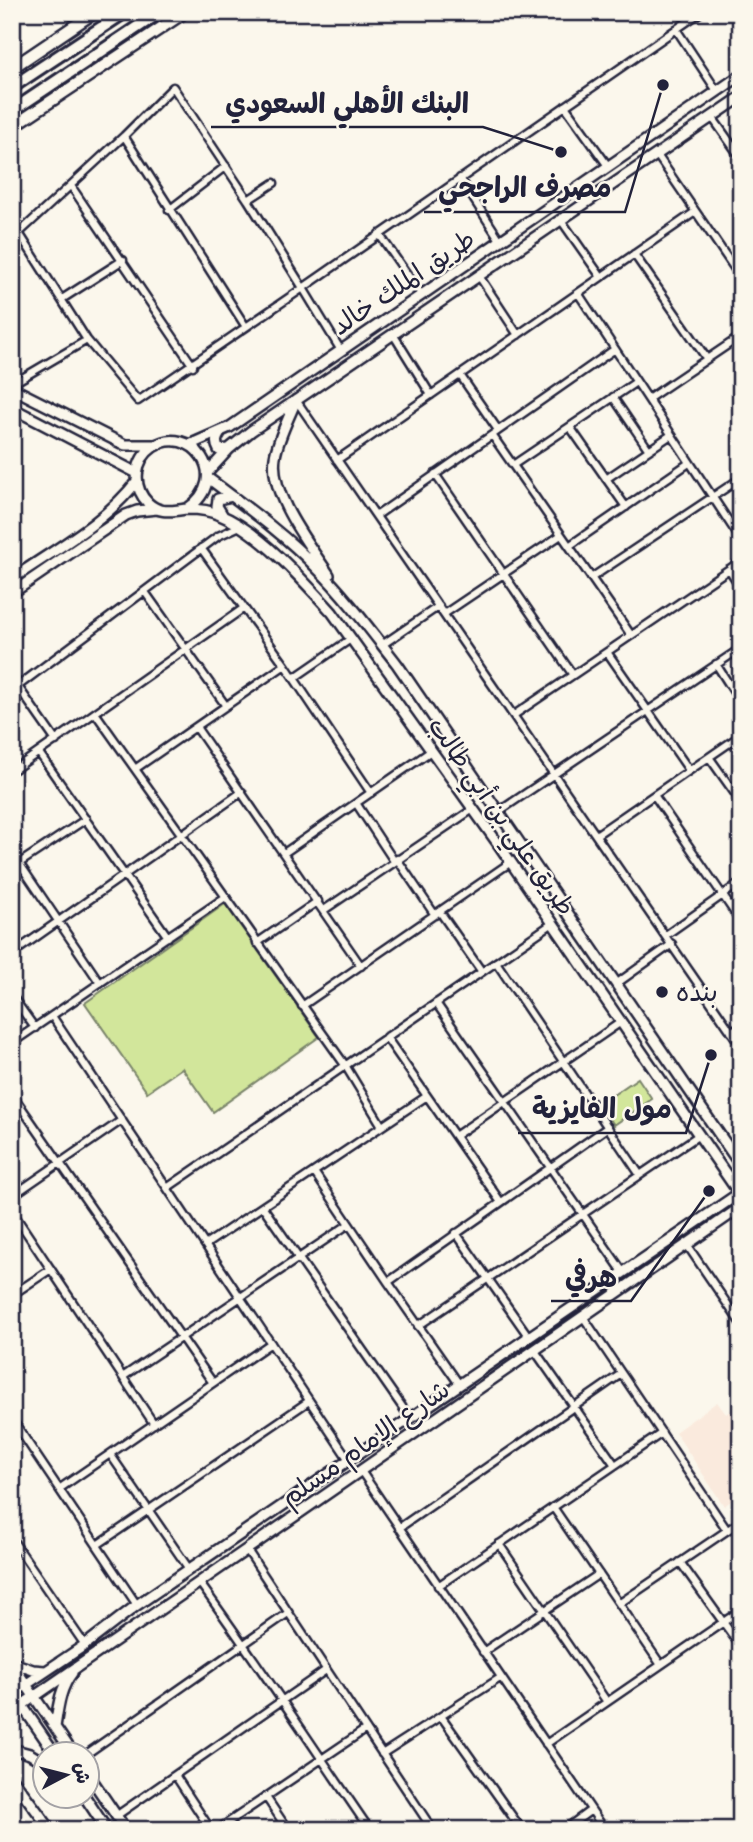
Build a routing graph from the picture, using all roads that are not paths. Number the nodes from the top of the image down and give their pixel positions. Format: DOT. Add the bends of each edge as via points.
graph roads {
  1 [pos="95,12"];
  2 [pos="125,12"];
  3 [pos="160,12"];
  4 [pos="185,12"];
  5 [pos="701,12"];
  6 [pos="676,29"];
  7 [pos="12,68"];
  8 [pos="741,75"];
  9 [pos="12,87"];
  10 [pos="717,91"];
  11 [pos="741,97"];
  12 [pos="565,106"];
  13 [pos="12,110"];
  14 [pos="712,117"];
  15 [pos="12,127"];
  16 [pos="124,136"];
  17 [pos="656,155"];
  18 [pos="741,158"];
  19 [pos="226,166"];
  20 [pos="608,166"];
  21 [pos="460,178"];
  22 [pos="274,183"];
  23 [pos="72,186"];
  24 [pos="248,200"];
  25 [pos="169,210"];
  26 [pos="695,212"];
  27 [pos="561,220"];
  28 [pos="379,234"];
  29 [pos="500,240"];
  30 [pos="634,254"];
  31 [pos="123,260"];
  32 [pos="480,276"];
  33 [pos="601,277"];
  34 [pos="741,278"];
  35 [pos="303,288"];
  36 [pos="578,293"];
  37 [pos="421,294"];
  38 [pos="62,299"];
  39 [pos="246,327"];
  40 [pos="393,334"];
  41 [pos="517,335"];
  42 [pos="741,335"];
  43 [pos="87,340"];
  44 [pos="340,349"];
  45 [pos="615,349"];
  46 [pos="707,359"];
  47 [pos="193,366"];
  48 [pos="460,374"];
  49 [pos="636,382"];
  50 [pos="12,386"];
  51 [pos="431,395"];
  52 [pos="613,397"];
  53 [pos="648,399"];
  54 [pos="296,400"];
  55 [pos="12,408"];
  56 [pos="570,427"];
  57 [pos="499,430"];
  58 [pos="220,433"];
  59 [pos="492,435"];
  60 [pos="671,435"];
  61 [pos="157,444"];
  62 [pos="189,445"];
  63 [pos="229,449"];
  64 [pos="649,450"];
  65 [pos="337,460"];
  66 [pos="689,463"];
  67 [pos="513,465"];
  68 [pos="435,474"];
  69 [pos="208,475"];
  70 [pos="137,477"];
  71 [pos="741,478"];
  72 [pos="606,479"];
  73 [pos="232,496"];
  74 [pos="712,497"];
  75 [pos="121,501"];
  76 [pos="626,507"];
  77 [pos="158,509"];
  78 [pos="187,509"];
  79 [pos="131,512"];
  80 [pos="223,516"];
  81 [pos="376,516"];
  82 [pos="240,526"];
  83 [pos="561,535"];
  84 [pos="741,541"];
  85 [pos="569,546"];
  86 [pos="201,548"];
  87 [pos="741,561"];
  88 [pos="729,569"];
  89 [pos="503,574"];
  90 [pos="591,578"];
  91 [pos="12,579"];
  92 [pos="741,588"];
  93 [pos="145,592"];
  94 [pos="12,593"];
  95 [pos="344,597"];
  96 [pos="439,606"];
  97 [pos="244,608"];
  98 [pos="444,614"];
  99 [pos="631,635"];
  100 [pos="352,638"];
  101 [pos="382,645"];
  102 [pos="741,648"];
  103 [pos="186,650"];
  104 [pos="607,652"];
  105 [pos="716,664"];
  106 [pos="285,665"];
  107 [pos="573,675"];
  108 [pos="12,678"];
  109 [pos="294,678"];
  110 [pos="18,686"];
  111 [pos="741,703"];
  112 [pos="226,706"];
  113 [pos="648,710"];
  114 [pos="96,714"];
  115 [pos="514,715"];
  116 [pos="196,727"];
  117 [pos="741,735"];
  118 [pos="56,741"];
  119 [pos="431,751"];
  120 [pos="39,753"];
  121 [pos="709,757"];
  122 [pos="135,769"];
  123 [pos="12,771"];
  124 [pos="689,771"];
  125 [pos="554,774"];
  126 [pos="242,792"];
  127 [pos="371,793"];
  128 [pos="654,795"];
  129 [pos="741,802"];
  130 [pos="356,803"];
  131 [pos="473,809"];
  132 [pos="498,811"];
  133 [pos="86,819"];
  134 [pos="596,835"];
  135 [pos="181,836"];
  136 [pos="285,853"];
  137 [pos="396,860"];
  138 [pos="511,862"];
  139 [pos="19,863"];
  140 [pos="12,868"];
  141 [pos="125,875"];
  142 [pos="741,882"];
  143 [pos="722,895"];
  144 [pos="225,898"];
  145 [pos="318,901"];
  146 [pos="324,910"];
  147 [pos="438,913"];
  148 [pos="58,922"];
  149 [pos="741,922"];
  150 [pos="553,923"];
  151 [pos="666,935"];
  152 [pos="168,937"];
  153 [pos="257,943"];
  154 [pos="672,944"];
  155 [pos="12,954"];
  156 [pos="496,962"];
  157 [pos="361,966"];
  158 [pos="482,972"];
  159 [pos="100,983"];
  160 [pos="616,984"];
  161 [pos="12,996"];
  162 [pos="436,1003"];
  163 [pos="302,1006"];
  164 [pos="52,1016"];
  165 [pos="621,1022"];
  166 [pos="741,1025"];
  167 [pos="35,1028"];
  168 [pos="731,1032"];
  169 [pos="386,1037"];
  170 [pos="12,1043"];
  171 [pos="741,1046"];
  172 [pos="563,1061"];
  173 [pos="345,1065"];
  174 [pos="12,1094"];
  175 [pos="427,1096"];
  176 [pos="506,1103"];
  177 [pos="122,1120"];
  178 [pos="382,1126"];
  179 [pos="608,1127"];
  180 [pos="699,1135"];
  181 [pos="455,1136"];
  182 [pos="60,1162"];
  183 [pos="741,1166"];
  184 [pos="550,1167"];
  185 [pos="314,1172"];
  186 [pos="640,1175"];
  187 [pos="167,1188"];
  188 [pos="740,1194"];
  189 [pos="12,1196"];
  190 [pos="500,1201"];
  191 [pos="263,1207"];
  192 [pos="741,1207"];
  193 [pos="12,1212"];
  194 [pos="583,1213"];
  195 [pos="349,1224"];
  196 [pos="456,1233"];
  197 [pos="205,1245"];
  198 [pos="687,1245"];
  199 [pos="298,1258"];
  200 [pos="51,1269"];
  201 [pos="623,1272"];
  202 [pos="488,1278"];
  203 [pos="388,1282"];
  204 [pos="12,1296"];
  205 [pos="240,1297"];
  206 [pos="584,1318"];
  207 [pos="741,1324"];
  208 [pos="418,1326"];
  209 [pos="180,1337"];
  210 [pos="529,1337"];
  211 [pos="271,1343"];
  212 [pos="535,1350"];
  213 [pos="621,1374"];
  214 [pos="124,1376"];
  215 [pos="214,1383"];
  216 [pos="459,1384"];
  217 [pos="309,1401"];
  218 [pos="574,1406"];
  219 [pos="410,1418"];
  220 [pos="12,1419"];
  221 [pos="154,1424"];
  222 [pos="662,1433"];
  223 [pos="110,1454"];
  224 [pos="349,1460"];
  225 [pos="615,1465"];
  226 [pos="360,1471"];
  227 [pos="60,1489"];
  228 [pos="552,1507"];
  229 [pos="148,1510"];
  230 [pos="741,1521"];
  231 [pos="399,1528"];
  232 [pos="727,1530"];
  233 [pos="12,1539"];
  234 [pos="499,1544"];
  235 [pos="97,1545"];
  236 [pos="247,1550"];
  237 [pos="680,1562"];
  238 [pos="189,1569"];
  239 [pos="599,1574"];
  240 [pos="199,1582"];
  241 [pos="438,1586"];
  242 [pos="620,1603"];
  243 [pos="137,1605"];
  244 [pos="543,1609"];
  245 [pos="741,1610"];
  246 [pos="288,1613"];
  247 [pos="722,1623"];
  248 [pos="85,1644"];
  249 [pos="244,1644"];
  250 [pos="741,1647"];
  251 [pos="483,1652"];
  252 [pos="12,1664"];
  253 [pos="661,1665"];
  254 [pos="76,1668"];
  255 [pos="326,1670"];
  256 [pos="45,1671"];
  257 [pos="500,1678"];
  258 [pos="27,1685"];
  259 [pos="13,1693"];
  260 [pos="34,1697"];
  261 [pos="281,1702"];
  262 [pos="607,1702"];
  263 [pos="22,1705"];
  264 [pos="12,1712"];
  265 [pos="441,1716"];
  266 [pos="55,1727"];
  267 [pos="366,1729"];
  268 [pos="46,1741"];
  269 [pos="64,1741"];
  270 [pos="102,1743"];
  271 [pos="546,1744"];
  272 [pos="12,1749"];
  273 [pos="382,1754"];
  274 [pos="32,1755"];
  275 [pos="321,1759"];
  276 [pos="174,1775"];
  277 [pos="12,1778"];
  278 [pos="102,1795"];
  279 [pos="266,1797"];
  280 [pos="591,1810"];
  281 [pos="94,1811"];
  282 [pos="116,1816"];
  283 [pos="51,1830"];
  284 [pos="107,1830"];
  285 [pos="125,1830"];
  286 [pos="211,1830"];
  287 [pos="217,1830"];
  288 [pos="288,1830"];
  289 [pos="370,1830"];
  290 [pos="433,1830"];
  291 [pos="522,1830"];
  292 [pos="564,1830"];
  293 [pos="605,1830"];
  1 -- 7 [label="main road"];
  2 -- 9 [label="highway"];
  3 -- 13 [label="highway"];
  4 -- 15 [label="main road"];
  5 -- 6 [label="street"];
  6 -- 10 [label="street"];
  6 -- 12 [label="street"];
  8 -- 10 [label="main road, طريق الملك خالد"];
  10 -- 20 [label="main road, طريق الملك خالد"];
  11 -- 14 [label="main road, طريق الملك خالد"];
  12 -- 20 [label="street"];
  12 -- 21 [label="street"];
  14 -- 17 [label="main road, طريق الملك خالد"];
  14 -- 18 [label="street"];
  16 -- 19 [label="street" via="173,87"];
  16 -- 23 [label="street"];
  16 -- 25 [label="street"];
  17 -- 26 [label="street"];
  17 -- 27 [label="main road, طريق الملك خالد"];
  19 -- 24 [label="street"];
  19 -- 25 [label="street"];
  20 -- 29 [label="main road, طريق الملك خالد"];
  21 -- 28 [label="street"];
  21 -- 29 [label="street"];
  22 -- 24 [label="street"];
  23 -- 31 [label="street"];
  23 -- 38 [label="street" via="19,233"];
  24 -- 35 [label="street"];
  25 -- 39 [label="street"];
  26 -- 30 [label="street"];
  26 -- 34 [label="street"];
  27 -- 32 [label="main road, طريق الملك خالد"];
  27 -- 33 [label="street"];
  28 -- 35 [label="street"];
  28 -- 37 [label="street"];
  29 -- 37 [label="main road, طريق الملك خالد"];
  30 -- 33 [label="street"];
  30 -- 46 [label="street"];
  31 -- 38 [label="street"];
  31 -- 47 [label="street"];
  32 -- 40 [label="main road, طريق الملك خالد"];
  32 -- 41 [label="street"];
  33 -- 36 [label="street"];
  35 -- 39 [label="street"];
  35 -- 44 [label="street"];
  36 -- 41 [label="street"];
  36 -- 45 [label="street"];
  37 -- 44 [label="main road, طريق الملك خالد"];
  38 -- 43 [label="street"];
  39 -- 47 [label="street"];
  40 -- 51 [label="street"];
  40 -- 54 [label="main road, طريق الملك خالد"];
  41 -- 48 [label="street"];
  42 -- 46 [label="street"];
  43 -- 47 [label="street" via="138,401"];
  43 -- 50 [label="street"];
  44 -- 58 [label="main road, طريق الملك خالد"];
  45 -- 49 [label="street"];
  45 -- 57 [label="street"];
  46 -- 53 [label="street"];
  48 -- 51 [label="street"];
  48 -- 57 [label="street"];
  49 -- 52 [label="street"];
  49 -- 53 [label="street"];
  50 -- 61 [label="main road" via="125,445"];
  51 -- 65 [label="street"];
  52 -- 56 [label="street"];
  52 -- 64 [label="street"];
  53 -- 60 [label="street"];
  54 -- 63 [label="main road, طريق الملك خالد"];
  54 -- 65 [label="street"];
  54 -- 95 [label="main road" via="275,457 276,475 292,517"];
  55 -- 70 [label="main road"];
  56 -- 67 [label="street"];
  56 -- 72 [label="street"];
  57 -- 59 [label="street"];
  58 -- 62 [label="main road, طريق الملك خالد"];
  58 -- 63 [label="main road" via="216,440 219,450"];
  59 -- 67 [label="street"];
  59 -- 68 [label="street"];
  60 -- 64 [label="street"];
  60 -- 66 [label="street"];
  61 -- 62 [label="main road" via="178,441"];
  61 -- 70 [label="main road" via="143,456"];
  62 -- 69 [label="main road" via="205,461"];
  63 -- 69 [label="main road, طريق الملك خالد"];
  64 -- 72 [label="street"];
  65 -- 81 [label="street"];
  66 -- 74 [label="street"];
  66 -- 76 [label="street"];
  67 -- 83 [label="street"];
  68 -- 81 [label="street"];
  68 -- 89 [label="street"];
  69 -- 73 [label="main road, طريق علي بن أبي طالب"];
  69 -- 78 [label="main road" via="205,491"];
  70 -- 75 [label="main road"];
  70 -- 77 [label="main road" via="141,492"];
  71 -- 74 [label="street"];
  72 -- 76 [label="street"];
  73 -- 80 [label="main road" via="218,499"];
  73 -- 95 [label="main road, طريق علي بن أبي طالب" via="316,566"];
  74 -- 84 [label="street"];
  74 -- 90 [label="street"];
  75 -- 79 [label="main road" via="130,502"];
  75 -- 91 [label="main road"];
  76 -- 85 [label="street"];
  77 -- 78 [label="main road"];
  77 -- 79 [label="main road"];
  78 -- 80 [label="main road, طريق علي بن أبي طالب"];
  79 -- 94 [label="main road"];
  80 -- 82 [label="main road, طريق علي بن أبي طالب"];
  81 -- 96 [label="street"];
  82 -- 86 [label="street"];
  82 -- 100 [label="main road, طريق علي بن أبي طالب" via="303,580"];
  83 -- 85 [label="street"];
  83 -- 89 [label="street"];
  85 -- 90 [label="street"];
  86 -- 93 [label="street"];
  86 -- 97 [label="street"];
  87 -- 88 [label="street"];
  88 -- 92 [label="street"];
  88 -- 99 [label="street"];
  89 -- 98 [label="street"];
  89 -- 107 [label="street"];
  90 -- 99 [label="street"];
  93 -- 103 [label="street"];
  93 -- 110 [label="street"];
  95 -- 101 [label="main road, طريق علي بن أبي طالب"];
  96 -- 98 [label="street"];
  96 -- 101 [label="street"];
  97 -- 103 [label="street"];
  97 -- 106 [label="street"];
  98 -- 115 [label="street"];
  99 -- 104 [label="street"];
  100 -- 109 [label="street"];
  100 -- 119 [label="main road, طريق علي بن أبي طالب"];
  101 -- 132 [label="main road, طريق علي بن أبي طالب"];
  102 -- 105 [label="street"];
  103 -- 112 [label="street"];
  103 -- 114 [label="street"];
  104 -- 107 [label="street"];
  104 -- 113 [label="street"];
  105 -- 111 [label="street"];
  105 -- 113 [label="street"];
  106 -- 109 [label="street"];
  106 -- 112 [label="street"];
  107 -- 115 [label="street"];
  108 -- 110 [label="street"];
  109 -- 127 [label="street"];
  110 -- 118 [label="street"];
  112 -- 116 [label="street"];
  113 -- 124 [label="street"];
  113 -- 125 [label="street"];
  114 -- 118 [label="street"];
  114 -- 122 [label="street"];
  115 -- 125 [label="street"];
  116 -- 122 [label="street"];
  116 -- 126 [label="street"];
  117 -- 121 [label="street"];
  118 -- 120 [label="street"];
  119 -- 127 [label="street"];
  119 -- 131 [label="main road, طريق علي بن أبي طالب"];
  120 -- 123 [label="street"];
  120 -- 133 [label="street"];
  121 -- 124 [label="street"];
  121 -- 129 [label="street"];
  122 -- 135 [label="street"];
  124 -- 128 [label="street"];
  125 -- 132 [label="street"];
  125 -- 134 [label="street"];
  126 -- 135 [label="street"];
  126 -- 136 [label="street"];
  127 -- 130 [label="street"];
  128 -- 134 [label="street"];
  128 -- 143 [label="street"];
  130 -- 136 [label="street"];
  130 -- 137 [label="street"];
  131 -- 137 [label="street"];
  131 -- 138 [label="main road, طريق علي بن أبي طالب"];
  132 -- 160 [label="main road, طريق علي بن أبي طالب"];
  133 -- 139 [label="street"];
  133 -- 141 [label="street"];
  134 -- 151 [label="street"];
  135 -- 141 [label="street"];
  135 -- 144 [label="street"];
  136 -- 145 [label="street"];
  137 -- 146 [label="street"];
  137 -- 147 [label="street"];
  138 -- 147 [label="street"];
  138 -- 150 [label="main road, طريق علي بن أبي طالب"];
  139 -- 140 [label="street"];
  139 -- 148 [label="street"];
  141 -- 148 [label="street"];
  141 -- 152 [label="street"];
  142 -- 143 [label="street"];
  143 -- 149 [label="street"];
  143 -- 151 [label="street"];
  144 -- 152 [label="street"];
  144 -- 153 [label="street"];
  145 -- 146 [label="street"];
  145 -- 153 [label="street"];
  146 -- 157 [label="street"];
  147 -- 157 [label="street"];
  147 -- 158 [label="street"];
  148 -- 155 [label="street"];
  148 -- 159 [label="street"];
  150 -- 156 [label="street"];
  150 -- 165 [label="main road, طريق علي بن أبي طالب"];
  151 -- 154 [label="street"];
  152 -- 159 [label="street"];
  153 -- 163 [label="street"];
  154 -- 160 [label="street"];
  154 -- 168 [label="street"];
  156 -- 158 [label="street"];
  156 -- 172 [label="street"];
  157 -- 163 [label="street"];
  158 -- 162 [label="street"];
  159 -- 164 [label="street"];
  160 -- 183 [label="main road, طريق علي بن أبي طالب"];
  161 -- 167 [label="street"];
  162 -- 169 [label="street"];
  162 -- 176 [label="street"];
  163 -- 173 [label="street"];
  164 -- 167 [label="street"];
  164 -- 177 [label="street"];
  165 -- 172 [label="street"];
  165 -- 180 [label="main road, طريق علي بن أبي طالب"];
  166 -- 168 [label="street"];
  167 -- 170 [label="street"];
  168 -- 171 [label="street"];
  169 -- 173 [label="street"];
  169 -- 175 [label="street"];
  172 -- 176 [label="street"];
  172 -- 179 [label="street"];
  173 -- 178 [label="street"];
  173 -- 187 [label="street"];
  174 -- 182 [label="street"];
  175 -- 178 [label="street"];
  175 -- 181 [label="street"];
  176 -- 181 [label="street"];
  176 -- 184 [label="street"];
  177 -- 182 [label="street"];
  177 -- 187 [label="street"];
  178 -- 185 [label="street"];
  179 -- 184 [label="street"];
  179 -- 186 [label="street"];
  180 -- 186 [label="street"];
  180 -- 188 [label="main road, طريق علي بن أبي طالب"];
  181 -- 190 [label="street"];
  182 -- 189 [label="street"];
  182 -- 209 [label="street"];
  184 -- 190 [label="street"];
  184 -- 194 [label="street"];
  185 -- 191 [label="street"];
  185 -- 195 [label="street"];
  186 -- 194 [label="street"];
  187 -- 197 [label="street"];
  188 -- 201 [label="main road, شارع الإمام مسلم"];
  190 -- 196 [label="street"];
  191 -- 197 [label="street"];
  191 -- 199 [label="street"];
  192 -- 198 [label="main road, شارع الإمام مسلم"];
  193 -- 200 [label="street"];
  194 -- 201 [label="street"];
  194 -- 202 [label="street"];
  195 -- 199 [label="street"];
  195 -- 203 [label="street"];
  196 -- 202 [label="street"];
  196 -- 203 [label="street"];
  197 -- 205 [label="street"];
  198 -- 206 [label="main road, شارع الإمام مسلم"];
  198 -- 207 [label="street"];
  199 -- 205 [label="street"];
  199 -- 219 [label="street"];
  200 -- 204 [label="street"];
  200 -- 214 [label="street"];
  201 -- 210 [label="main road, شارع الإمام مسلم"];
  202 -- 208 [label="street"];
  202 -- 210 [label="street"];
  203 -- 208 [label="street"];
  205 -- 209 [label="street"];
  205 -- 211 [label="street"];
  206 -- 212 [label="main road, شارع الإمام مسلم"];
  206 -- 213 [label="street"];
  208 -- 216 [label="street"];
  209 -- 214 [label="street"];
  209 -- 215 [label="street"];
  210 -- 216 [label="main road, شارع الإمام مسلم"];
  211 -- 215 [label="street"];
  211 -- 217 [label="street"];
  212 -- 218 [label="street"];
  212 -- 226 [label="main road, شارع الإمام مسلم"];
  213 -- 218 [label="street"];
  213 -- 222 [label="street"];
  214 -- 221 [label="street"];
  215 -- 221 [label="street"];
  216 -- 219 [label="main road, شارع الإمام مسلم"];
  217 -- 224 [label="street"];
  217 -- 229 [label="street"];
  218 -- 225 [label="street"];
  218 -- 231 [label="street"];
  219 -- 224 [label="main road, شارع الإمام مسلم"];
  220 -- 227 [label="street"];
  221 -- 223 [label="street"];
  222 -- 225 [label="street"];
  222 -- 232 [label="street"];
  223 -- 227 [label="street"];
  223 -- 229 [label="street"];
  224 -- 238 [label="main road, شارع الإمام مسلم"];
  225 -- 228 [label="street"];
  226 -- 231 [label="street"];
  226 -- 236 [label="main road, شارع الإمام مسلم"];
  227 -- 235 [label="street"];
  228 -- 234 [label="street"];
  228 -- 239 [label="street"];
  229 -- 235 [label="street"];
  229 -- 238 [label="street"];
  230 -- 232 [label="street"];
  231 -- 241 [label="street"];
  232 -- 237 [label="street"];
  233 -- 248 [label="street"];
  234 -- 241 [label="street"];
  234 -- 244 [label="street"];
  235 -- 243 [label="street"];
  236 -- 240 [label="main road, شارع الإمام مسلم"];
  236 -- 246 [label="street"];
  237 -- 242 [label="street"];
  237 -- 247 [label="street"];
  238 -- 243 [label="main road, شارع الإمام مسلم"];
  239 -- 242 [label="street"];
  239 -- 244 [label="street"];
  240 -- 249 [label="street"];
  240 -- 254 [label="main road, شارع الإمام مسلم"];
  241 -- 251 [label="street"];
  242 -- 253 [label="street"];
  243 -- 248 [label="main road, شارع الإمام مسلم"];
  244 -- 251 [label="street"];
  244 -- 262 [label="street"];
  245 -- 247 [label="street"];
  246 -- 249 [label="street"];
  246 -- 255 [label="street"];
  247 -- 250 [label="street"];
  247 -- 253 [label="street"];
  248 -- 256 [label="main road, شارع الإمام مسلم"];
  249 -- 261 [label="street"];
  249 -- 270 [label="street"];
  251 -- 257 [label="street"];
  252 -- 256 [label="main road"];
  252 -- 258 [label="main road"];
  253 -- 262 [label="street"];
  254 -- 260 [label="main road, شارع الإمام مسلم"];
  254 -- 266 [label="main road" via="66,1680"];
  255 -- 261 [label="street"];
  255 -- 267 [label="street"];
  256 -- 258 [label="main road, شارع الإمام مسلم"];
  257 -- 265 [label="street"];
  257 -- 271 [label="street"];
  258 -- 259 [label="main road, شارع الإمام مسلم"];
  258 -- 260 [label="main road"];
  259 -- 263 [label="main road"];
  260 -- 263 [label="main road, شارع الإمام مسلم"];
  260 -- 266 [label="main road"];
  261 -- 275 [label="street"];
  261 -- 276 [label="street"];
  262 -- 271 [label="street"];
  263 -- 264 [label="main road, شارع الإمام مسلم"];
  263 -- 268 [label="main road"];
  265 -- 273 [label="street"];
  265 -- 291 [label="street"];
  266 -- 269 [label="main road"];
  267 -- 273 [label="street"];
  267 -- 275 [label="street"];
  271 -- 280 [label="street"];
  272 -- 274 [label="main road"];
  273 -- 290 [label="street"];
  275 -- 279 [label="street"];
  275 -- 289 [label="street"];
  276 -- 282 [label="street"];
  276 -- 286 [label="street"];
  277 -- 283 [label="main road"];
  278 -- 282 [label="main road"];
  279 -- 287 [label="street"];
  279 -- 288 [label="street"];
  280 -- 292 [label="street"];
  280 -- 293 [label="street"];
  281 -- 284 [label="main road"];
  282 -- 285 [label="main road"];
}
